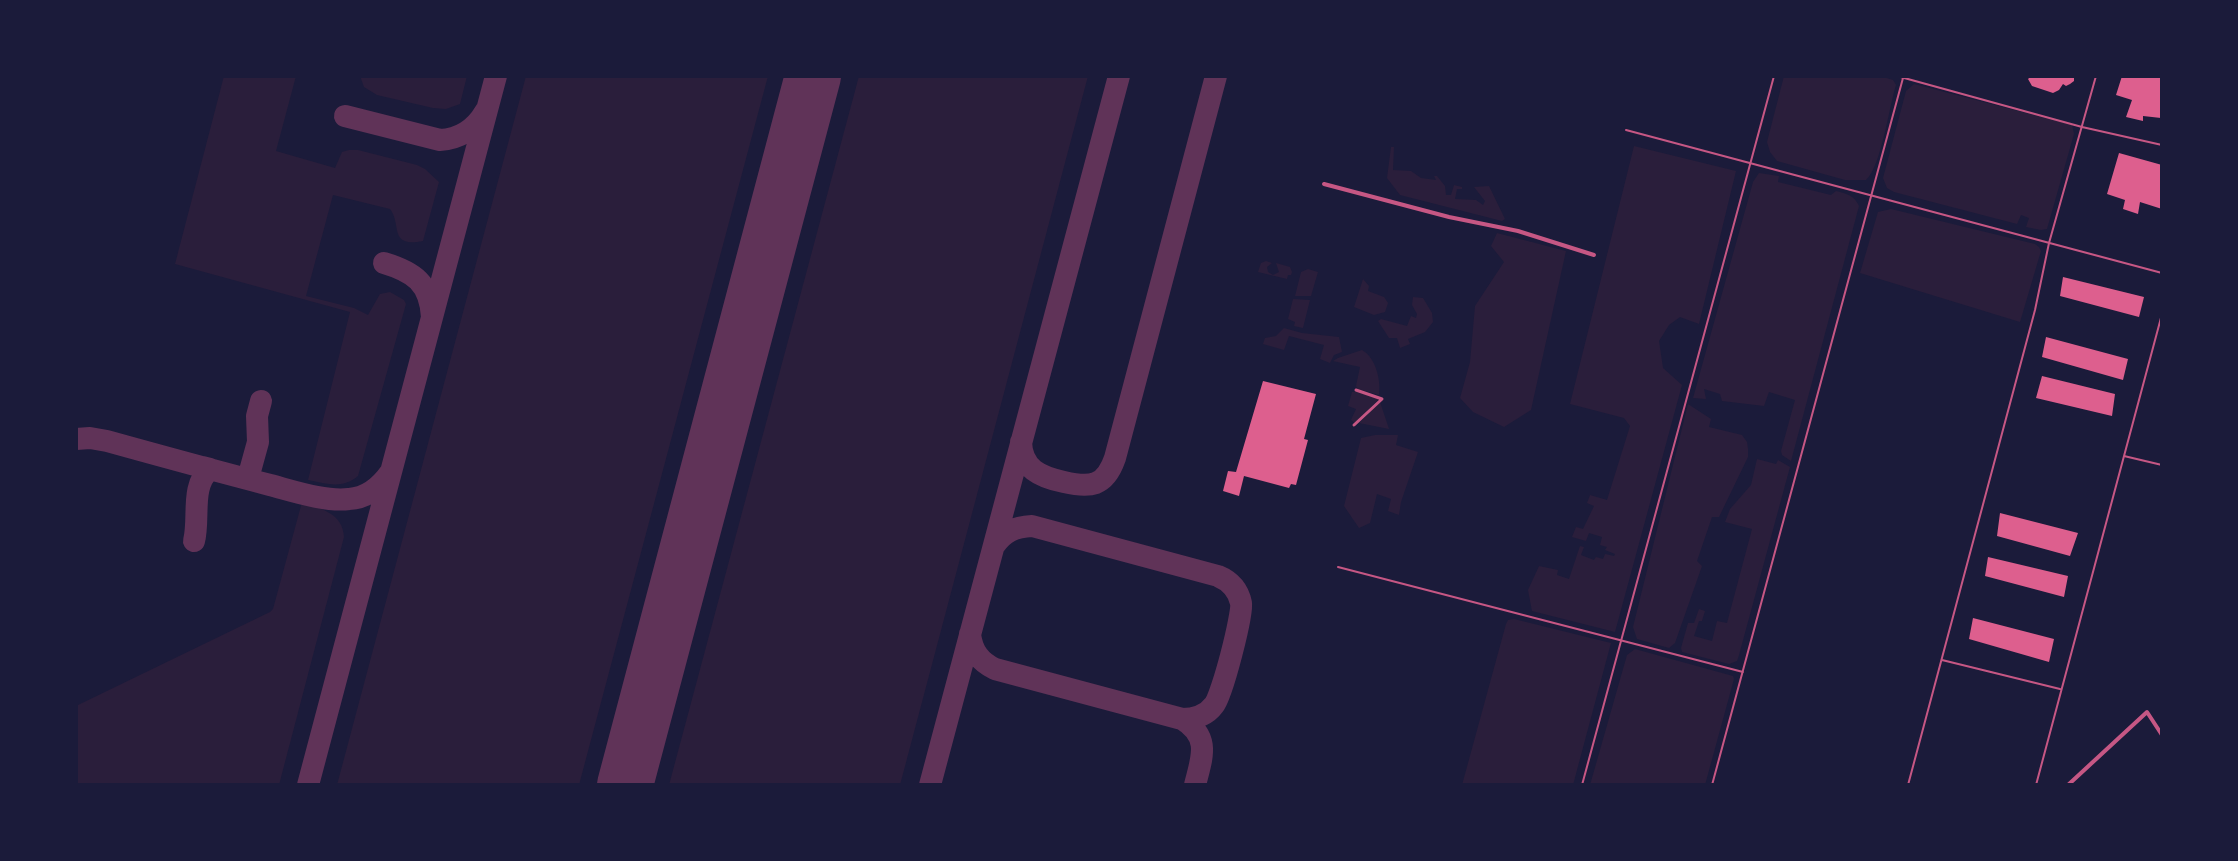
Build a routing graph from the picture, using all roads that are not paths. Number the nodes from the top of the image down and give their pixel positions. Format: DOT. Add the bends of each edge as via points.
graph roads {
  1 [pos="1774,76"];
  2 [pos="1897,76"];
  3 [pos="2096,76"];
  4 [pos="1903,78"];
  5 [pos="2082,127"];
  6 [pos="1626,130"];
  7 [pos="2162,145"];
  8 [pos="1750,163"];
  9 [pos="1324,184"];
  10 [pos="1871,195"];
  11 [pos="2049,243"];
  12 [pos="1594,255"];
  13 [pos="2162,273"];
  14 [pos="2162,314"];
  15 [pos="1356,390"];
  16 [pos="1354,425"];
  17 [pos="2124,456"];
  18 [pos="2162,465"];
  19 [pos="1338,567"];
  20 [pos="1621,640"];
  21 [pos="1941,660"];
  22 [pos="1743,672"];
  23 [pos="2061,690"];
  24 [pos="2162,735"];
  25 [pos="1582,785"];
  26 [pos="1712,785"];
  27 [pos="1908,785"];
  28 [pos="2036,785"];
  29 [pos="2068,785"];
  1 -- 8 [label="lane"];
  2 -- 4 [label="lane"];
  3 -- 5 [label="lane"];
  4 -- 5 [label="lane"];
  4 -- 10 [label="lane"];
  5 -- 7 [label="lane"];
  5 -- 11 [label="lane"];
  6 -- 8 [label="lane"];
  8 -- 10 [label="lane"];
  8 -- 20 [label="lane"];
  9 -- 12 [label="street"];
  10 -- 11 [label="lane"];
  10 -- 22 [label="lane"];
  11 -- 13 [label="lane"];
  11 -- 21 [label="lane"];
  14 -- 17 [label="lane"];
  15 -- 16 [label="street" via="1382,399"];
  17 -- 18 [label="lane"];
  17 -- 23 [label="lane"];
  19 -- 20 [label="lane"];
  20 -- 22 [label="lane"];
  20 -- 25 [label="lane"];
  21 -- 23 [label="lane"];
  21 -- 27 [label="lane"];
  22 -- 26 [label="lane"];
  23 -- 28 [label="lane"];
  24 -- 29 [label="street" via="2147,712"];
}
